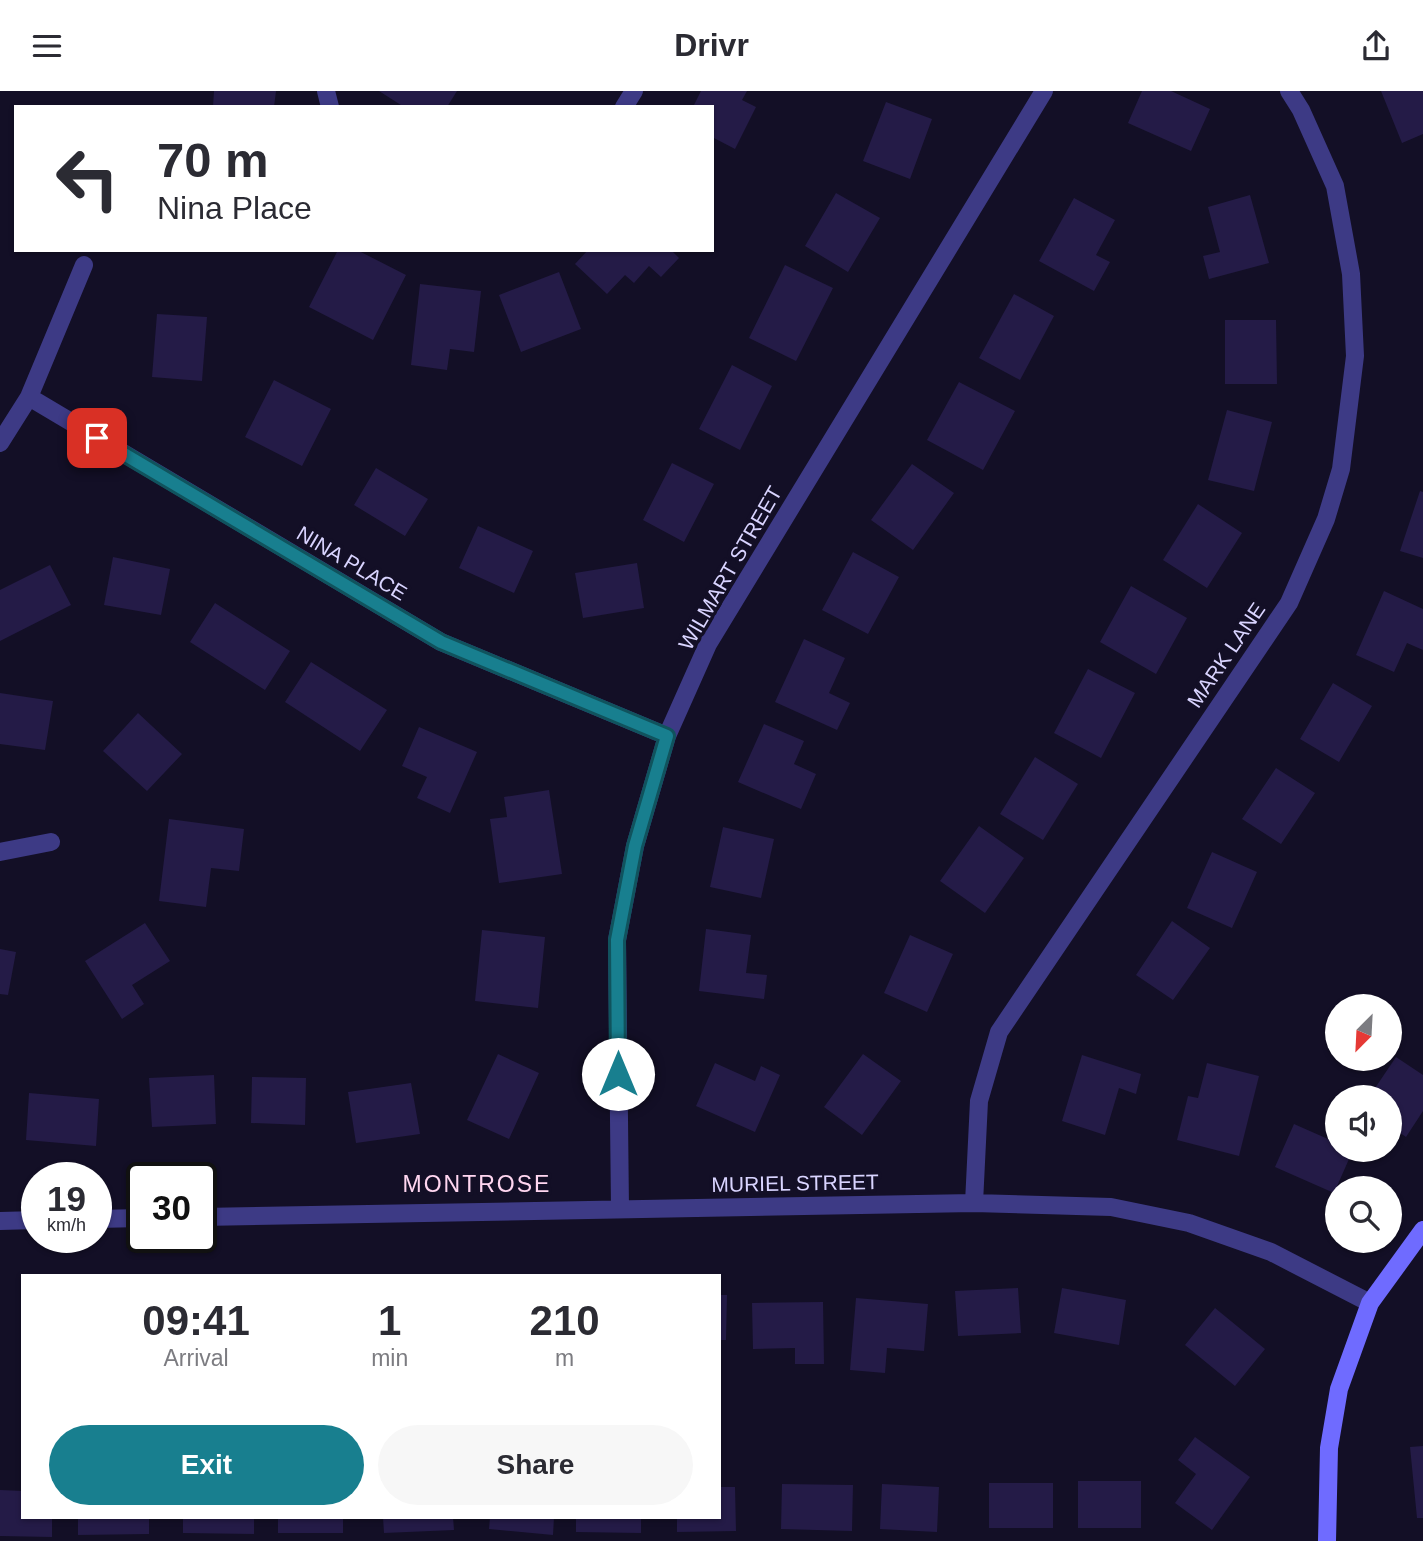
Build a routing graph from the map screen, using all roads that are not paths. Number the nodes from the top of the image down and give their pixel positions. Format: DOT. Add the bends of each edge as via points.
graph roads {
  1 [pos="1044,91"];
  2 [pos="1289,91"];
  3 [pos="84,265"];
  4 [pos="29,397"];
  5 [pos="0,443"];
  6 [pos="667,736"];
  7 [pos="51,842"];
  8 [pos="0,852"];
  9 [pos="974,1203"];
  10 [pos="620,1208"];
  11 [pos="217,1217"];
  12 [pos="21,1220"];
  13 [pos="0,1221"];
  14 [pos="1423,1230"];
  15 [pos="1370,1303"];
  16 [pos="1328,1541"];
  1 -- 6 [label="street, WILMART STREET" via="708,644"];
  2 -- 9 [label="street, MARK LANE" via="1335,186 1351,274 1355,356 1341,469 1326,519 1289,603 999,1032 979,1101"];
  3 -- 4 [label="street"];
  4 -- 5 [label="street"];
  4 -- 6 [label="street, NINA PLACE" via="441,642"];
  6 -- 10 [label="street, WILMART STREET" via="635,846 617,940"];
  7 -- 8 [label="street"];
  9 -- 10 [label="street, MURIEL STREET"];
  9 -- 15 [label="street, MURIEL STREET" via="1111,1207 1189,1223 1271,1252"];
  10 -- 11 [label="street, MURIEL STREET"];
  12 -- 13 [label="street"];
  14 -- 15 [label="street"];
  15 -- 16 [label="street" via="1339,1389 1329,1448"];
}
